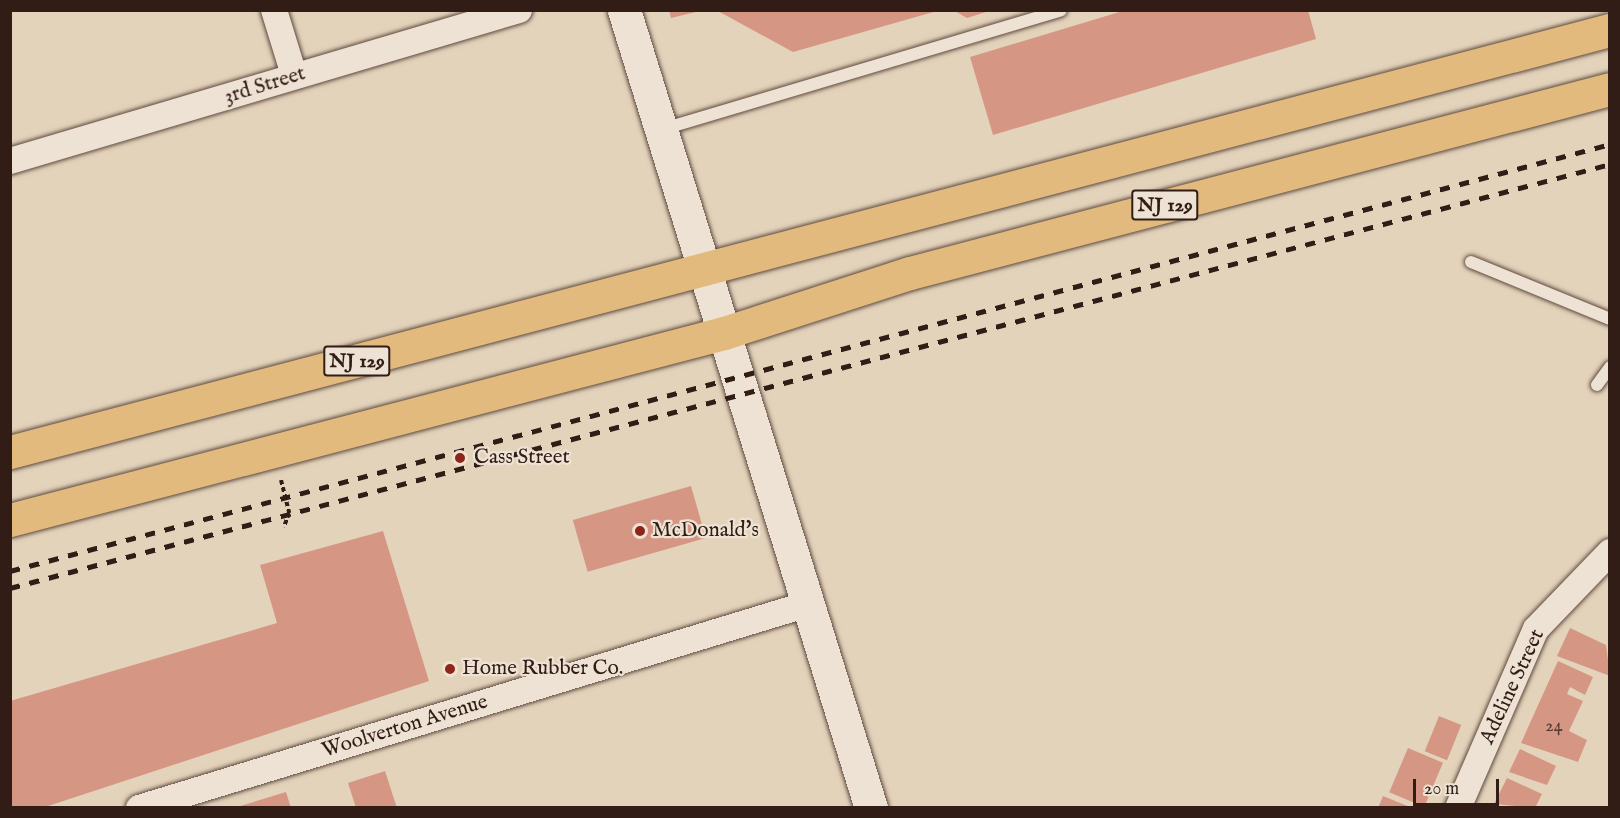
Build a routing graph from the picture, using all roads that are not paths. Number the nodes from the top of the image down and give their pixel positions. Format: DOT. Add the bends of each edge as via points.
graph roads {
  1 [pos="274,10"];
  2 [pos="519,10"];
  3 [pos="624,10"];
  4 [pos="1061,10"];
  5 [pos="1610,30"];
  6 [pos="294,75"];
  7 [pos="1610,89"];
  8 [pos="659,130"];
  9 [pos="10,161"];
  10 [pos="1472,262"];
  11 [pos="704,271"];
  12 [pos="1610,319"];
  13 [pos="724,333"];
  14 [pos="1610,367"];
  15 [pos="1597,385"];
  16 [pos="10,452"];
  17 [pos="10,520"];
  18 [pos="1610,552"];
  19 [pos="808,604"];
  20 [pos="179,802"];
  21 [pos="139,807"];
  22 [pos="871,807"];
  23 [pos="1458,807"];
  1 -- 6 [label="street"];
  2 -- 6 [label="street, 3rd Street"];
  3 -- 8 [label="street"];
  4 -- 8 [label="lane"];
  5 -- 11 [label="highway, NJ 129"];
  6 -- 9 [label="street, 3rd Street"];
  7 -- 13 [label="highway, NJ 129" via="921,270"];
  8 -- 11 [label="street"];
  10 -- 12 [label="lane"];
  11 -- 13 [label="street"];
  11 -- 16 [label="highway, NJ 129"];
  13 -- 17 [label="highway, NJ 129"];
  13 -- 19 [label="street"];
  14 -- 15 [label="lane"];
  18 -- 23 [label="street, Adeline Street" via="1536,629"];
  19 -- 20 [label="street, Woolverton Avenue"];
  19 -- 22 [label="street"];
  20 -- 21 [label="street, Woolverton Avenue"];
}
